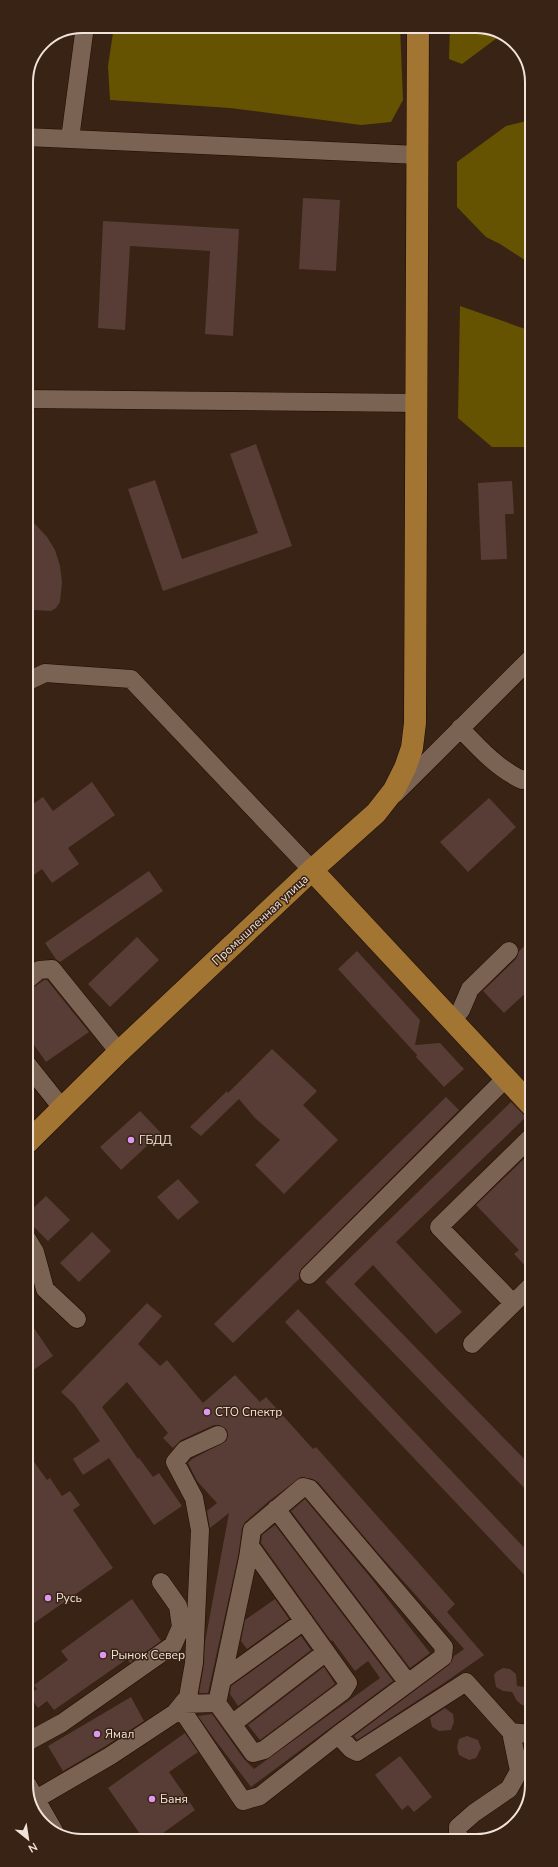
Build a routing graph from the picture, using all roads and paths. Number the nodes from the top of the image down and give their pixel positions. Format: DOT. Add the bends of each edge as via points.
graph roads {
  1 [pos="84,33"];
  2 [pos="418,33"];
  3 [pos="33,137"];
  4 [pos="70,139"];
  5 [pos="418,155"];
  6 [pos="33,399"];
  7 [pos="417,403"];
  8 [pos="525,664"];
  9 [pos="33,679"];
  10 [pos="415,723"];
  11 [pos="460,728"];
  12 [pos="435,755"];
  13 [pos="525,779"];
  14 [pos="376,813"];
  15 [pos="312,870"];
  16 [pos="509,951"];
  17 [pos="33,975"];
  18 [pos="452,1020"];
  19 [pos="119,1052"];
  20 [pos="33,1072"];
  21 [pos="506,1078"];
  22 [pos="525,1098"];
  23 [pos="62,1108"];
  24 [pos="33,1137"];
  25 [pos="525,1143"];
  26 [pos="33,1249"];
  27 [pos="309,1275"];
  28 [pos="525,1292"];
  29 [pos="513,1303"];
  30 [pos="77,1319"];
  31 [pos="472,1344"];
  32 [pos="218,1435"];
  33 [pos="276,1509"];
  34 [pos="250,1546"];
  35 [pos="161,1582"];
  36 [pos="304,1622"];
  37 [pos="326,1652"];
  38 [pos="222,1680"];
  39 [pos="408,1683"];
  40 [pos="217,1703"];
  41 [pos="181,1705"];
  42 [pos="232,1724"];
  43 [pos="511,1732"];
  44 [pos="525,1733"];
  45 [pos="338,1735"];
  46 [pos="33,1739"];
  47 [pos="36,1800"];
  48 [pos="458,1834"];
  1 -- 4 [label="street"];
  2 -- 5 [label="main road"];
  3 -- 4 [label="street"];
  4 -- 5 [label="street"];
  5 -- 7 [label="main road"];
  6 -- 7 [label="street"];
  7 -- 10 [label="main road"];
  8 -- 11 [label="street"];
  9 -- 15 [label="street" via="45,673 131,679"];
  10 -- 12 [label="street" via="419,736"];
  10 -- 14 [label="main road" via="412,748 405,768 394,790"];
  11 -- 12 [label="street"];
  11 -- 13 [label="street" via="484,753 509,773"];
  12 -- 14 [label="street"];
  14 -- 15 [label="main road"];
  15 -- 18 [label="main road, Промышленная улица"];
  15 -- 19 [label="main road, Промышленная улица"];
  16 -- 18 [label="street" via="470,989 461,1010"];
  17 -- 19 [label="street" via="39,970 52,969"];
  18 -- 21 [label="main road, Промышленная улица"];
  19 -- 23 [label="main road, Промышленная улица"];
  20 -- 23 [label="street"];
  21 -- 22 [label="main road, Промышленная улица"];
  21 -- 27 [label="street"];
  23 -- 24 [label="main road, Промышленная улица"];
  25 -- 29 [label="street" via="439,1227"];
  26 -- 30 [label="street" via="45,1289"];
  28 -- 29 [label="street"];
  29 -- 31 [label="street"];
  32 -- 41 [label="street" via="185,1450 175,1462 194,1498 200,1530 194,1663 188,1697"];
  33 -- 34 [label="street" via="252,1530"];
  33 -- 39 [label="street"];
  33 -- 39 [label="street" via="303,1488 310,1489 444,1647 443,1657"];
  34 -- 36 [label="street"];
  34 -- 38 [label="street"];
  35 -- 46 [label="street" via="178,1606 181,1627 174,1645 62,1723"];
  36 -- 37 [label="street"];
  36 -- 38 [label="street"];
  37 -- 42 [label="street"];
  37 -- 42 [label="street" via="348,1682 343,1691 264,1750 253,1753"];
  38 -- 40 [label="street"];
  39 -- 45 [label="street"];
  40 -- 41 [label="street"];
  40 -- 42 [label="street"];
  41 -- 45 [label="street" via="243,1801 260,1796"];
  41 -- 47 [label="street" via="175,1713 110,1756"];
  43 -- 44 [label="street"];
  43 -- 45 [label="street" via="466,1682 357,1752 351,1750"];
  43 -- 48 [label="street" via="519,1771 509,1789 458,1827"];
}
